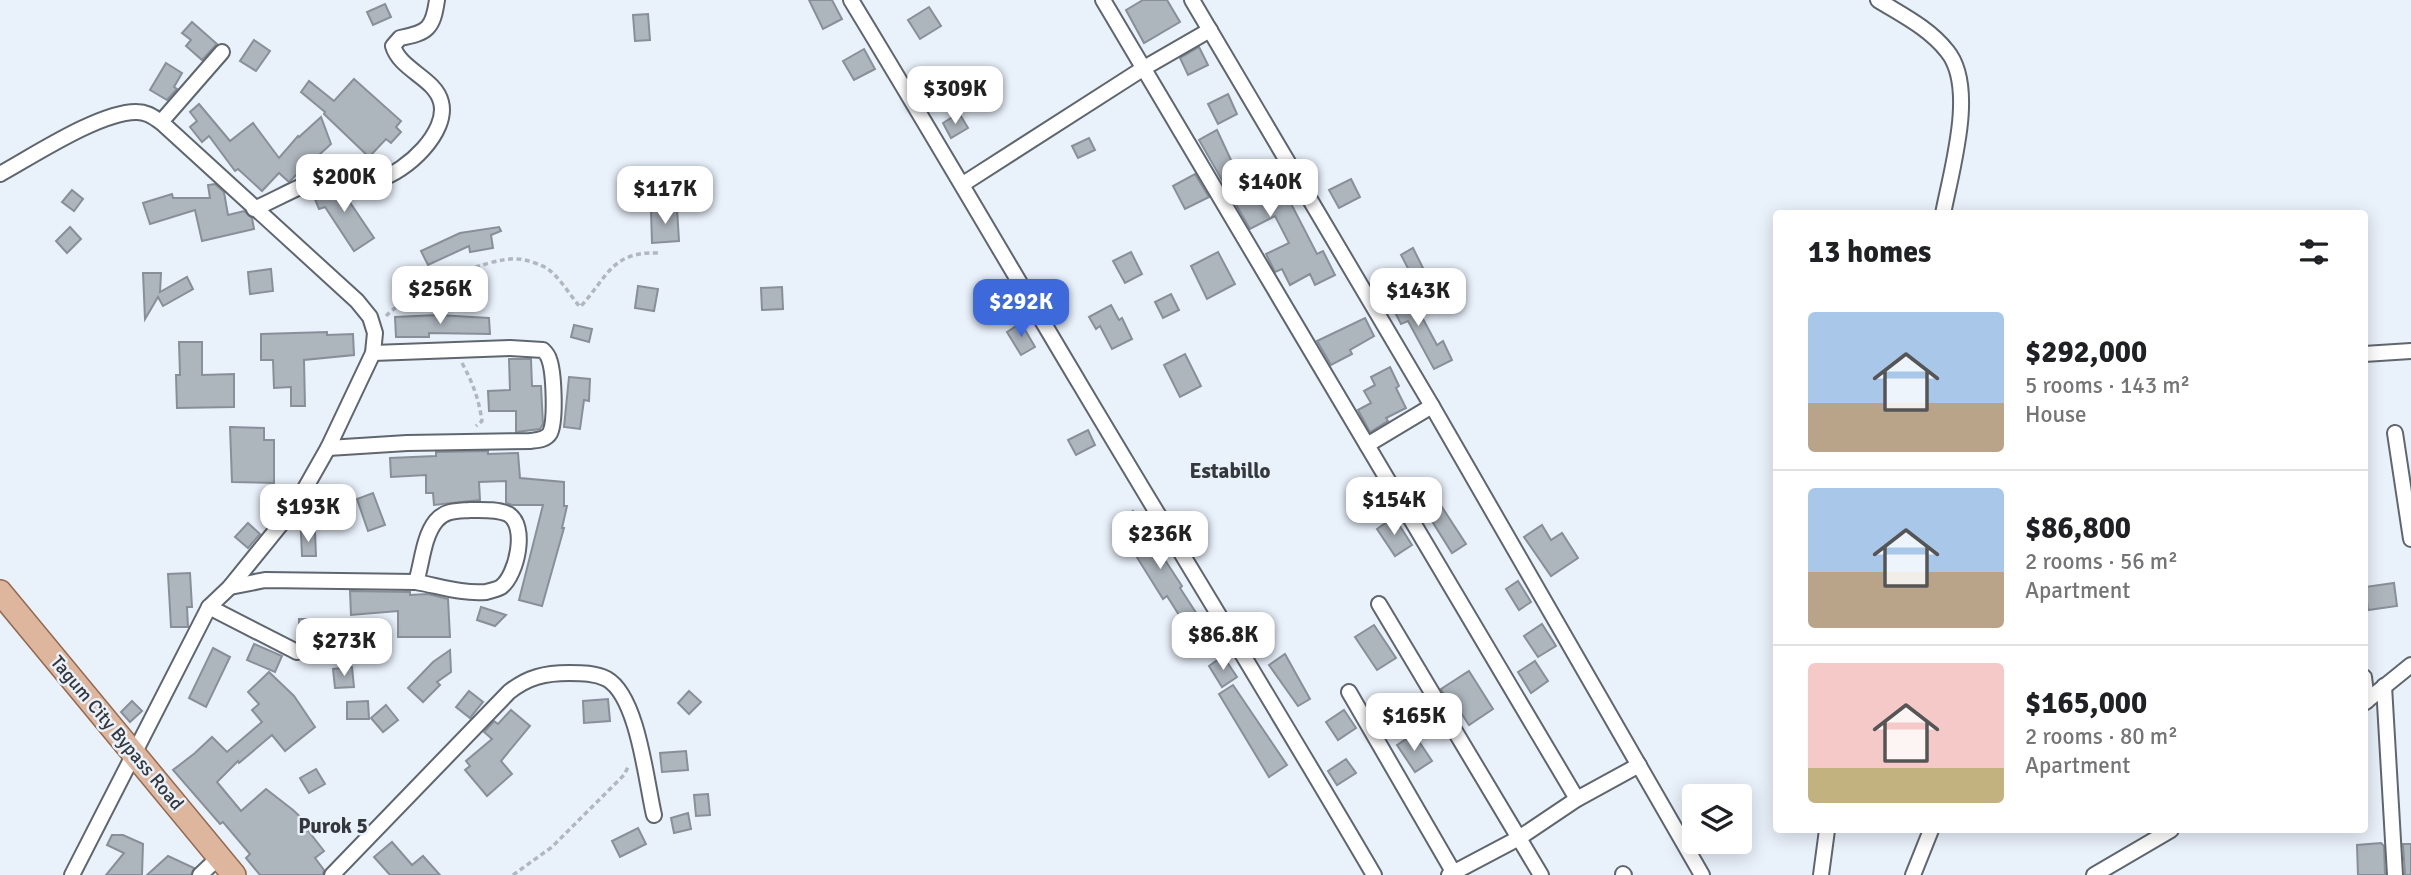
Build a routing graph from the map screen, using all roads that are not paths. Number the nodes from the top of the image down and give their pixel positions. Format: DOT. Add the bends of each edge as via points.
graph roads {
  1 [pos="437,0"];
  2 [pos="851,0"];
  3 [pos="1103,0"];
  4 [pos="1192,0"];
  5 [pos="1878,0"];
  6 [pos="1210,30"];
  7 [pos="222,52"];
  8 [pos="1143,68"];
  9 [pos="161,122"];
  10 [pos="0,174"];
  11 [pos="963,184"];
  12 [pos="254,209"];
  13 [pos="1944,210"];
  14 [pos="2411,351"];
  15 [pos="373,353"];
  16 [pos="2368,354"];
  17 [pos="1432,406"];
  18 [pos="2395,433"];
  19 [pos="1367,445"];
  20 [pos="328,448"];
  21 [pos="2405,469"];
  22 [pos="2411,540"];
  23 [pos="416,582"];
  24 [pos="230,587"];
  25 [pos="0,592"];
  26 [pos="1379,604"];
  27 [pos="209,607"];
  28 [pos="297,652"];
  29 [pos="2411,665"];
  30 [pos="2384,686"];
  31 [pos="1349,692"];
  32 [pos="2368,700"];
  33 [pos="134,752"];
  34 [pos="1639,765"];
  35 [pos="1577,799"];
  36 [pos="654,815"];
  37 [pos="1827,833"];
  38 [pos="1930,833"];
  39 [pos="2166,833"];
  40 [pos="1518,838"];
  41 [pos="219,857"];
  42 [pos="1453,874"];
  43 [pos="72,875"];
  44 [pos="200,875"];
  45 [pos="234,875"];
  46 [pos="332,875"];
  47 [pos="1374,875"];
  48 [pos="1541,875"];
  49 [pos="1702,875"];
  50 [pos="1821,875"];
  51 [pos="1913,875"];
  52 [pos="2094,875"];
  53 [pos="2395,875"];
  1 -- 12 [label="street" via="428,29 400,38 393,46 442,103 436,133 417,156 377,180 341,173"];
  2 -- 11 [label="street"];
  3 -- 8 [label="street"];
  4 -- 6 [label="street"];
  5 -- 13 [label="street" via="1925,29 1949,52 1960,76 1961,103"];
  6 -- 8 [label="street"];
  6 -- 17 [label="street"];
  7 -- 9 [label="street"];
  8 -- 11 [label="street"];
  8 -- 19 [label="street"];
  9 -- 10 [label="street" via="146,113 122,114"];
  9 -- 12 [label="street"];
  11 -- 47 [label="street"];
  12 -- 15 [label="street" via="358,301 375,333"];
  14 -- 16 [label="street"];
  15 -- 20 [label="street"];
  15 -- 20 [label="street" via="543,350 549,357 553,391 550,433 530,442"];
  17 -- 19 [label="street"];
  17 -- 34 [label="street"];
  18 -- 21 [label="street"];
  19 -- 35 [label="street"];
  20 -- 24 [label="street" via="294,508"];
  21 -- 22 [label="street"];
  23 -- 23 [label="street" via="430,532 443,513 498,511 518,524 516,557 501,587 464,592"];
  23 -- 24 [label="street" via="265,580"];
  24 -- 27 [label="street"];
  25 -- 33 [label="main road, Tagum City Bypass Road"];
  26 -- 40 [label="street"];
  27 -- 28 [label="street"];
  27 -- 33 [label="street"];
  29 -- 30 [label="street"];
  30 -- 32 [label="street"];
  30 -- 53 [label="street"];
  31 -- 42 [label="street"];
  33 -- 41 [label="main road, Tagum City Bypass Road"];
  33 -- 43 [label="street"];
  34 -- 35 [label="street"];
  34 -- 49 [label="street"];
  35 -- 40 [label="street"];
  36 -- 46 [label="street" via="632,717 621,691 607,679 586,673 541,675 509,692"];
  37 -- 50 [label="street"];
  38 -- 51 [label="street"];
  39 -- 52 [label="street"];
  40 -- 42 [label="street"];
  40 -- 48 [label="street"];
  41 -- 44 [label="street"];
  41 -- 45 [label="main road, Tagum City Bypass Road"];
}
